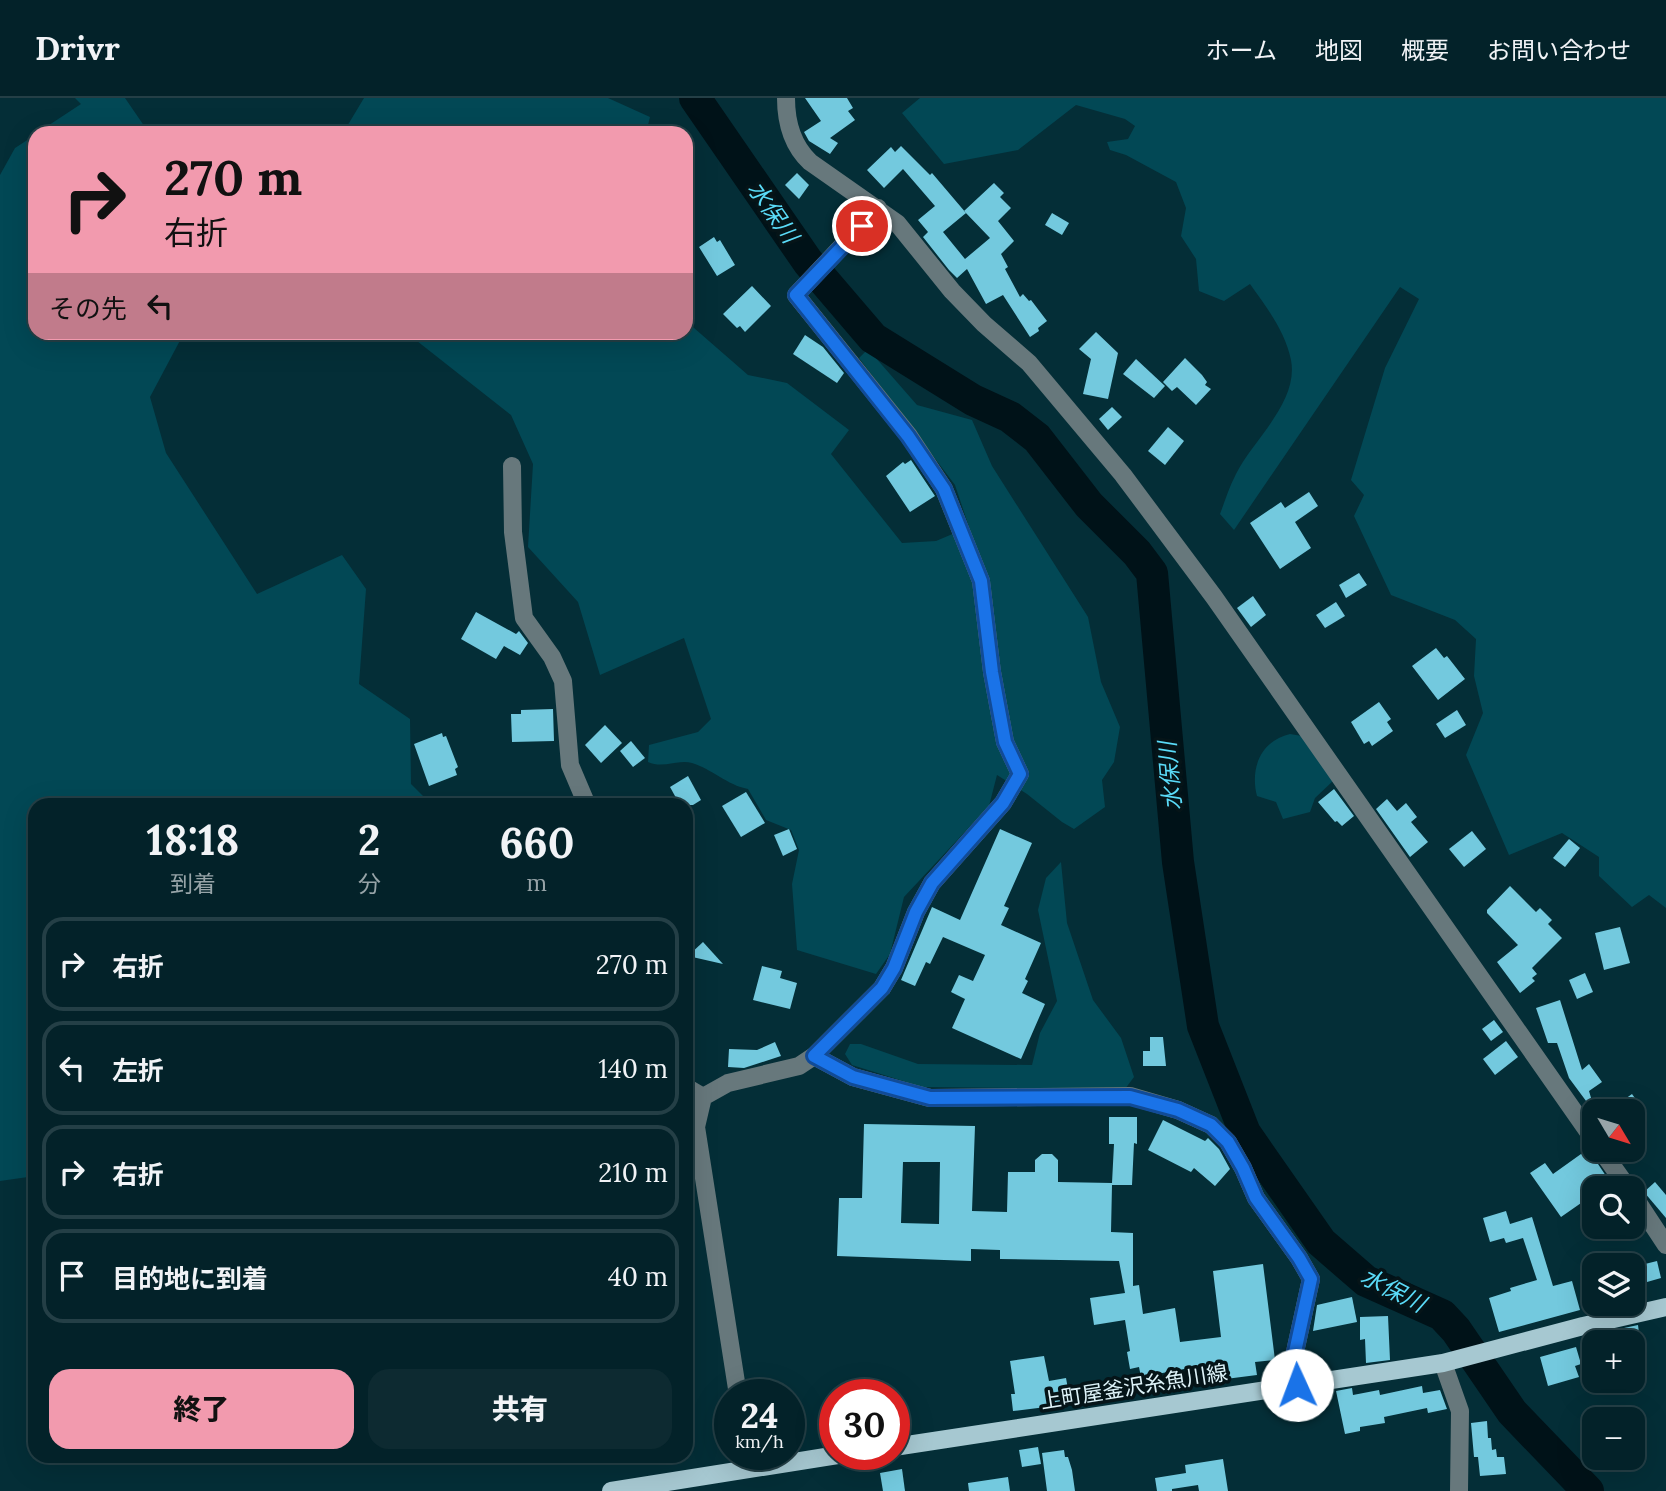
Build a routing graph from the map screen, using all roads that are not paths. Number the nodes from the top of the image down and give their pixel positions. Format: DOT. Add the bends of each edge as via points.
graph roads {
  1 [pos="786,98"];
  2 [pos="878,208"];
  3 [pos="512,466"];
  4 [pos="584,798"];
  5 [pos="814,1056"];
  6 [pos="693,1091"];
  7 [pos="703,1097"];
  8 [pos="1582,1123"];
  9 [pos="1645,1213"];
  10 [pos="1666,1245"];
  11 [pos="1666,1307"];
  12 [pos="1447,1362"];
  13 [pos="736,1379"];
  14 [pos="1297,1385"];
  15 [pos="910,1445"];
  16 [pos="714,1469"];
  17 [pos="611,1491"];
  18 [pos="1459,1491"];
  1 -- 2 [label="street" via="786,113 799,151"];
  2 -- 5 [label="street" via="796,295 908,436 944,489 981,581 1005,742 1020,774 1003,803 932,883 882,988"];
  2 -- 8 [label="street" via="897,223 984,324 1029,363 1123,475 1214,597"];
  3 -- 4 [label="street" via="513,532 524,618 563,681 570,765"];
  5 -- 7 [label="street" via="799,1066 728,1083"];
  5 -- 14 [label="street" via="853,1077 930,1098 1130,1097 1211,1125 1228,1142 1256,1198 1311,1279 1295,1352"];
  6 -- 7 [label="street"];
  7 -- 13 [label="street" via="696,1126"];
  9 -- 10 [label="street"];
  11 -- 12 [label="main road, 上町屋釜沢糸魚川線"];
  12 -- 14 [label="main road, 上町屋釜沢糸魚川線"];
  12 -- 18 [label="street" via="1460,1411"];
  14 -- 15 [label="main road, 上町屋釜沢糸魚川線"];
  16 -- 17 [label="main road"];
}
